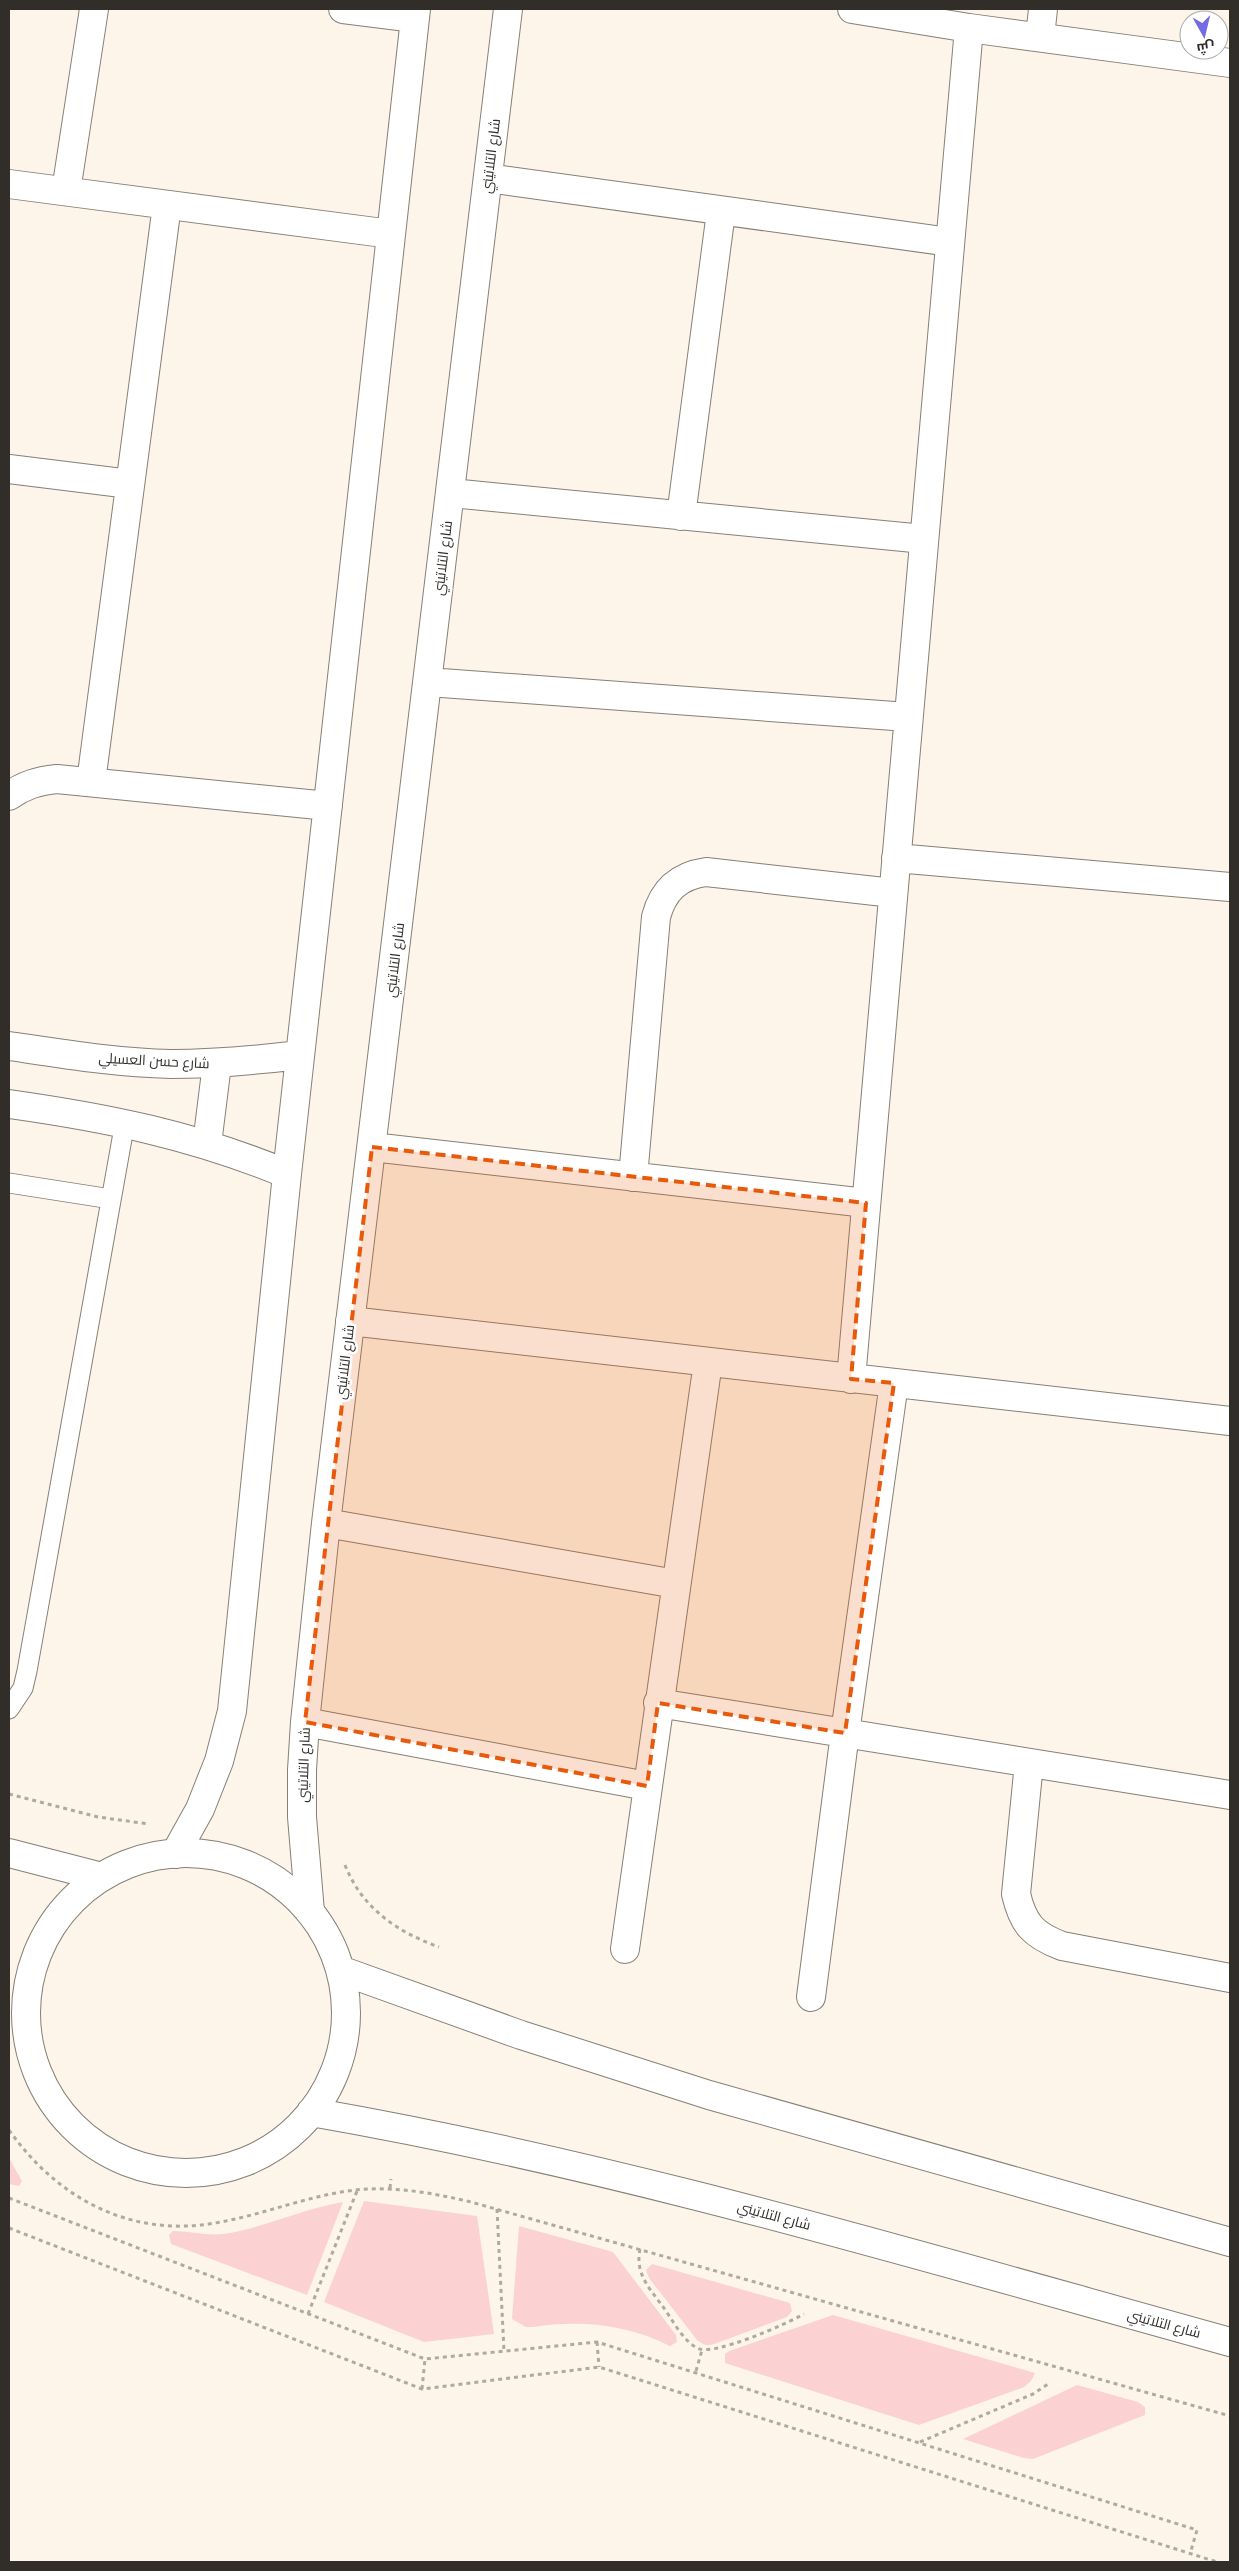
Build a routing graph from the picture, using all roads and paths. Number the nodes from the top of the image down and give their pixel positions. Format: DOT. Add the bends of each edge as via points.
graph roads {
  1 [pos="94,9"];
  2 [pos="343,9"];
  3 [pos="508,9"];
  4 [pos="852,9"];
  5 [pos="1044,9"];
  6 [pos="416,13"];
  7 [pos="969,28"];
  8 [pos="1040,37"];
  9 [pos="1230,63"];
  10 [pos="488,178"];
  11 [pos="9,184"];
  12 [pos="66,191"];
  13 [pos="167,205"];
  14 [pos="721,212"];
  15 [pos="391,234"];
  16 [pos="950,242"];
  17 [pos="9,469"];
  18 [pos="130,484"];
  19 [pos="451,493"];
  20 [pos="680,516"];
  21 [pos="924,538"];
  22 [pos="428,682"];
  23 [pos="908,717"];
  24 [pos="91,782"];
  25 [pos="9,796"];
  26 [pos="328,806"];
  27 [pos="896,858"];
  28 [pos="1230,887"];
  29 [pos="893,893"];
  30 [pos="9,1046"];
  31 [pos="300,1055"];
  32 [pos="217,1064"];
  33 [pos="9,1104"];
  34 [pos="125,1122"];
  35 [pos="207,1144"];
  36 [pos="372,1147"];
  37 [pos="287,1174"];
  38 [pos="633,1177"];
  39 [pos="9,1183"];
  40 [pos="111,1199"];
  41 [pos="866,1203"];
  42 [pos="350,1322"];
  43 [pos="708,1362"];
  44 [pos="852,1379"];
  45 [pos="894,1383"];
  46 [pos="1230,1421"];
  47 [pos="326,1523"];
  48 [pos="676,1584"];
  49 [pos="658,1703"];
  50 [pos="9,1709"];
  51 [pos="305,1722"];
  52 [pos="845,1733"];
  53 [pos="1029,1763"];
  54 [pos="647,1786"];
  55 [pos="9,1794"];
  56 [pos="1230,1795"];
  57 [pos="190,1827"];
  58 [pos="304,1844"];
  59 [pos="9,1853"];
  60 [pos="175,1854"];
  61 [pos="102,1877"];
  62 [pos="310,1912"];
  63 [pos="439,1947"];
  64 [pos="625,1949"];
  65 [pos="340,1970"];
  66 [pos="1230,1978"];
  67 [pos="812,1997"];
  68 [pos="17,2010"];
  69 [pos="312,2112"];
  70 [pos="9,2130"];
  71 [pos="391,2179"];
  72 [pos="390,2188"];
  73 [pos="357,2190"];
  74 [pos="9,2198"];
  75 [pos="497,2209"];
  76 [pos="9,2228"];
  77 [pos="1230,2242"];
  78 [pos="640,2249"];
  79 [pos="308,2314"];
  80 [pos="804,2314"];
  81 [pos="597,2342"];
  82 [pos="1230,2342"];
  83 [pos="702,2350"];
  84 [pos="504,2351"];
  85 [pos="425,2359"];
  86 [pos="599,2367"];
  87 [pos="696,2371"];
  88 [pos="1048,2384"];
  89 [pos="422,2389"];
  90 [pos="1230,2416"];
  91 [pos="919,2442"];
  92 [pos="1190,2554"];
  93 [pos="1217,2562"];
  1 -- 12 [label="street"];
  2 -- 6 [label="street"];
  3 -- 10 [label="street, شارع التلاتيني"];
  4 -- 7 [label="street"];
  5 -- 8 [label="street"];
  6 -- 15 [label="street"];
  7 -- 8 [label="street"];
  7 -- 16 [label="street"];
  8 -- 9 [label="street"];
  10 -- 14 [label="street"];
  10 -- 19 [label="street, شارع التلاتيني"];
  11 -- 12 [label="street"];
  12 -- 13 [label="street"];
  13 -- 15 [label="street"];
  13 -- 18 [label="street"];
  14 -- 16 [label="street"];
  14 -- 20 [label="street"];
  15 -- 26 [label="street"];
  16 -- 21 [label="street"];
  17 -- 18 [label="street"];
  18 -- 24 [label="street"];
  19 -- 20 [label="street"];
  19 -- 22 [label="street, شارع التلاتيني"];
  20 -- 21 [label="street"];
  21 -- 23 [label="street"];
  22 -- 23 [label="street"];
  22 -- 36 [label="street, شارع التلاتيني"];
  23 -- 27 [label="street"];
  24 -- 25 [label="street" via="38,781"];
  24 -- 26 [label="street"];
  26 -- 31 [label="street"];
  27 -- 28 [label="street"];
  27 -- 29 [label="street"];
  29 -- 38 [label="street" via="706,872 691,874 667,890 656,917"];
  29 -- 41 [label="street"];
  30 -- 32 [label="street, شارع حسن العسيلي" via="122,1061"];
  31 -- 32 [label="street, شارع حسن العسيلي"];
  31 -- 37 [label="street"];
  32 -- 35 [label="street"];
  33 -- 34 [label="street"];
  34 -- 35 [label="street"];
  34 -- 40 [label="lane"];
  35 -- 37 [label="street"];
  36 -- 38 [label="street"];
  36 -- 42 [label="street, شارع التلاتيني"];
  37 -- 57 [label="street" via="232,1710 219,1761"];
  38 -- 41 [label="street"];
  39 -- 40 [label="lane"];
  40 -- 50 [label="lane" via="27,1671 23,1688"];
  41 -- 44 [label="street"];
  42 -- 43 [label="street"];
  42 -- 47 [label="street, شارع التلاتيني"];
  43 -- 44 [label="street"];
  43 -- 48 [label="street"];
  44 -- 45 [label="street"];
  45 -- 46 [label="street"];
  45 -- 52 [label="street"];
  47 -- 48 [label="street"];
  47 -- 51 [label="street, شارع التلاتيني"];
  48 -- 49 [label="street"];
  49 -- 52 [label="street"];
  49 -- 54 [label="street"];
  51 -- 54 [label="street"];
  51 -- 58 [label="street, شارع التلاتيني" via="302,1779"];
  52 -- 53 [label="street"];
  52 -- 67 [label="street"];
  53 -- 56 [label="street"];
  53 -- 66 [label="street" via="1016,1894 1020,1912 1030,1928 1044,1939 1062,1946"];
  54 -- 64 [label="street"];
  55 -- 57 [label="path" via="98,1816"];
  57 -- 60 [label="street"];
  58 -- 62 [label="street, شارع التلاتيني"];
  58 -- 63 [label="path" via="339,1850 360,1893 376,1912 402,1931"];
  59 -- 61 [label="street"];
  60 -- 61 [label="street" via="149,1858"];
  60 -- 62 [label="street" via="206,1855 236,1862 263,1874"];
  61 -- 68 [label="street" via="76,1897 54,1922 38,1950"];
  62 -- 65 [label="street" via="328,1940"];
  65 -- 69 [label="street" via="345,2030 331,2080"];
  65 -- 77 [label="street" via="521,2035 709,2095"];
  68 -- 69 [label="street" via="39,2079 55,2107 77,2131 103,2151 133,2164 166,2172 198,2173 230,2167 261,2154 288,2136"];
  69 -- 82 [label="street, شارع التلاتيني" via="588,2168 755,2210"];
  70 -- 73 [label="path" via="40,2169 60,2186 83,2201 133,2221 187,2226 214,2223 295,2201"];
  71 -- 72 [label="path"];
  72 -- 73 [label="path"];
  72 -- 75 [label="path" via="435,2194"];
  73 -- 79 [label="path"];
  74 -- 79 [label="path"];
  75 -- 78 [label="path"];
  75 -- 84 [label="path"];
  76 -- 89 [label="path"];
  78 -- 83 [label="path" via="638,2264 643,2279 688,2341"];
  78 -- 90 [label="path"];
  79 -- 85 [label="path"];
  80 -- 83 [label="path" via="719,2349"];
  81 -- 84 [label="path"];
  81 -- 86 [label="path"];
  81 -- 87 [label="path"];
  83 -- 87 [label="path"];
  84 -- 85 [label="path"];
  85 -- 89 [label="path"];
  86 -- 89 [label="path"];
  86 -- 92 [label="path"];
  87 -- 91 [label="path"];
  88 -- 91 [label="path" via="1033,2394"];
  91 -- 92 [label="path" via="1197,2530"];
  92 -- 93 [label="path"];
}
